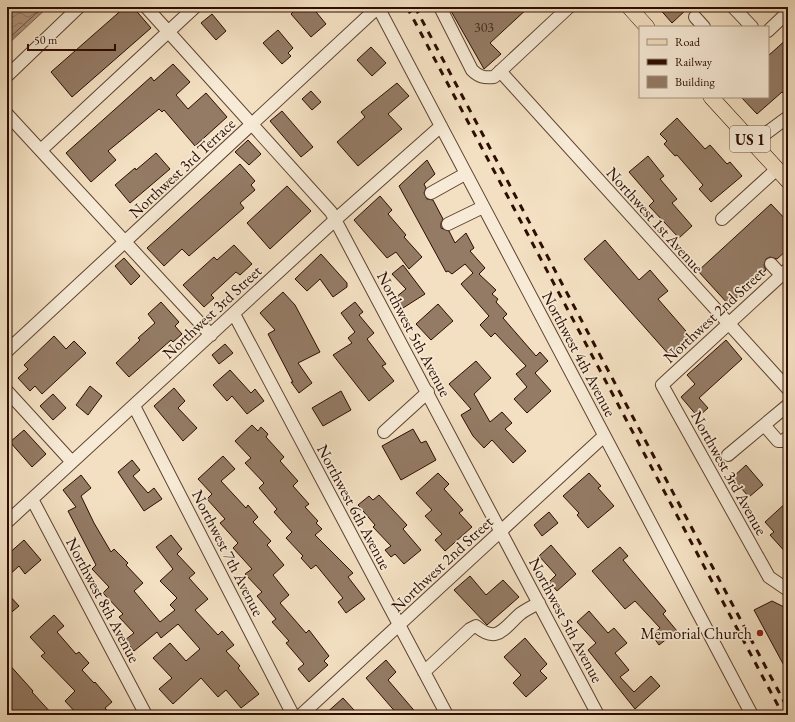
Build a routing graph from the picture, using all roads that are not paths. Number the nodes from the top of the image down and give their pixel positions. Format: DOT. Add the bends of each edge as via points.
graph roads {
  1 [pos="79,7"];
  2 [pos="146,7"];
  3 [pos="195,7"];
  4 [pos="378,7"];
  5 [pos="440,7"];
  6 [pos="569,7"];
  7 [pos="629,7"];
  8 [pos="733,7"];
  9 [pos="786,11"];
  10 [pos="694,17"];
  11 [pos="646,26"];
  12 [pos="703,26"];
  13 [pos="751,26"];
  14 [pos="769,30"];
  15 [pos="168,31"];
  16 [pos="500,71"];
  17 [pos="7,76"];
  18 [pos="712,98"];
  19 [pos="7,114"];
  20 [pos="788,117"];
  21 [pos="252,124"];
  22 [pos="441,126"];
  23 [pos="753,143"];
  24 [pos="41,150"];
  25 [pos="777,169"];
  26 [pos="465,174"];
  27 [pos="788,181"];
  28 [pos="430,193"];
  29 [pos="483,207"];
  30 [pos="722,219"];
  31 [pos="335,220"];
  32 [pos="448,224"];
  33 [pos="125,243"];
  34 [pos="771,264"];
  35 [pos="785,272"];
  36 [pos="234,314"];
  37 [pos="729,324"];
  38 [pos="211,335"];
  39 [pos="7,351"];
  40 [pos="662,385"];
  41 [pos="788,389"];
  42 [pos="7,391"];
  43 [pos="428,392"];
  44 [pos="788,405"];
  45 [pos="134,406"];
  46 [pos="764,425"];
  47 [pos="384,432"];
  48 [pos="604,436"];
  49 [pos="788,438"];
  50 [pos="728,456"];
  51 [pos="72,462"];
  52 [pos="32,499"];
  53 [pos="7,522"];
  54 [pos="500,530"];
  55 [pos="788,590"];
  56 [pos="539,603"];
  57 [pos="399,626"];
  58 [pos="424,672"];
  59 [pos="146,715"];
  60 [pos="293,715"];
  61 [pos="301,715"];
  62 [pos="447,715"];
  63 [pos="598,715"];
  64 [pos="752,715"];
  1 -- 17 [label="street"];
  2 -- 15 [label="street, Northwest 5th Avenue"];
  3 -- 15 [label="street"];
  4 -- 21 [label="street, Northwest 3rd Terrace"];
  4 -- 22 [label="street, Northwest 4th Avenue"];
  5 -- 16 [label="street" via="472,70 478,76 486,78 494,77"];
  6 -- 16 [label="street"];
  7 -- 11 [label="main road"];
  8 -- 13 [label="street"];
  9 -- 14 [label="street"];
  10 -- 12 [label="street"];
  15 -- 21 [label="street, Northwest 5th Avenue"];
  15 -- 24 [label="street"];
  16 -- 37 [label="street, Northwest 1st Avenue"];
  18 -- 23 [label="main road, US 1"];
  19 -- 24 [label="street"];
  20 -- 23 [label="street"];
  21 -- 31 [label="street, Northwest 5th Avenue" via="325,205"];
  21 -- 33 [label="street, Northwest 3rd Terrace"];
  22 -- 26 [label="street, Northwest 4th Avenue"];
  22 -- 31 [label="street, Northwest 3rd Street"];
  23 -- 25 [label="main road, US 1"];
  24 -- 33 [label="street"];
  25 -- 27 [label="main road, US 1"];
  25 -- 30 [label="street"];
  26 -- 28 [label="street"];
  26 -- 29 [label="street, Northwest 4th Avenue"];
  29 -- 32 [label="street"];
  29 -- 48 [label="street, Northwest 4th Avenue"];
  31 -- 36 [label="street, Northwest 3rd Street"];
  31 -- 43 [label="street, Northwest 5th Avenue"];
  33 -- 38 [label="street"];
  33 -- 39 [label="street, Northwest 3rd Terrace"];
  34 -- 35 [label="street"];
  35 -- 37 [label="street, Northwest 2nd Street"];
  36 -- 38 [label="street, Northwest 3rd Street"];
  36 -- 57 [label="street, Northwest 6th Avenue"];
  37 -- 40 [label="street, Northwest 2nd Street"];
  37 -- 41 [label="street, Northwest 1st Avenue"];
  38 -- 45 [label="street, Northwest 3rd Street"];
  40 -- 55 [label="street, Northwest 3rd Avenue" via="769,577"];
  42 -- 51 [label="street"];
  43 -- 47 [label="street"];
  43 -- 54 [label="street, Northwest 5th Avenue"];
  44 -- 46 [label="street"];
  45 -- 51 [label="street, Northwest 3rd Street"];
  45 -- 60 [label="street, Northwest 7th Avenue"];
  46 -- 49 [label="street" via="778,441"];
  46 -- 50 [label="street"];
  48 -- 54 [label="street, Northwest 2nd Street"];
  48 -- 64 [label="street, Northwest 4th Avenue"];
  51 -- 52 [label="street, Northwest 3rd Street"];
  52 -- 53 [label="street, Northwest 3rd Street"];
  52 -- 59 [label="street, Northwest 8th Avenue"];
  54 -- 56 [label="street, Northwest 5th Avenue"];
  54 -- 57 [label="street, Northwest 2nd Street"];
  56 -- 58 [label="street" via="521,613 499,634 483,632 476,626 470,629"];
  56 -- 63 [label="street, Northwest 5th Avenue"];
  57 -- 58 [label="street, Northwest 6th Avenue"];
  57 -- 61 [label="street, Northwest 2nd Street"];
  58 -- 62 [label="street, Northwest 6th Avenue"];
}
